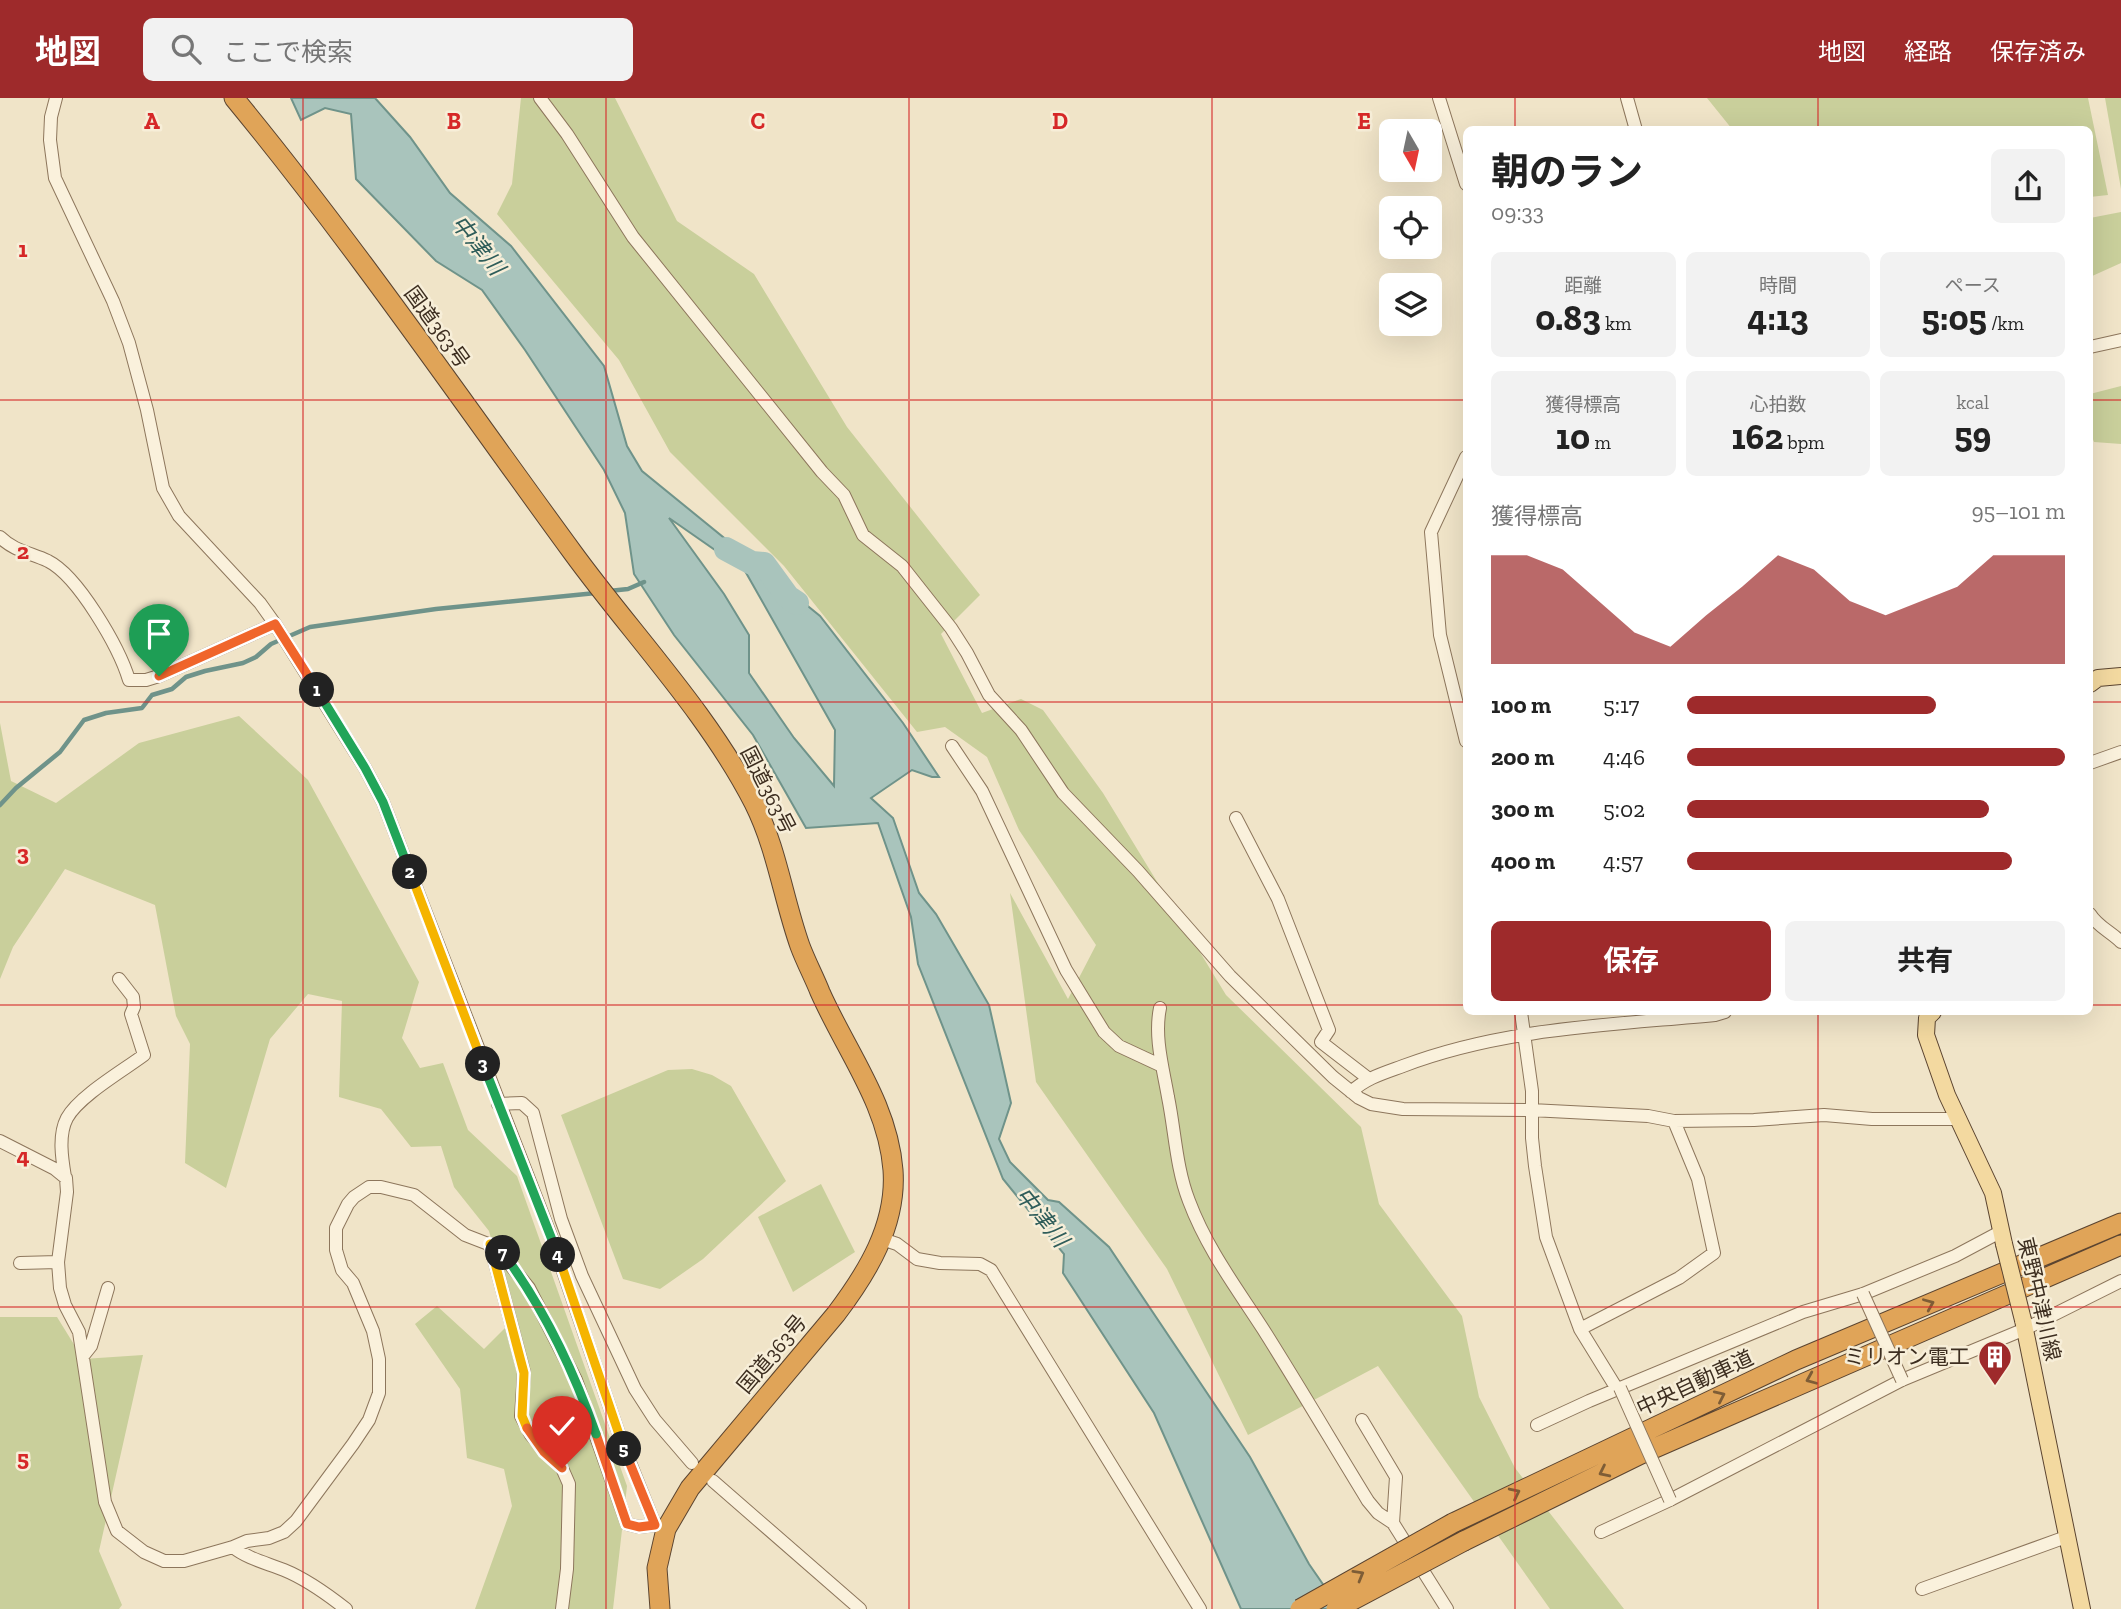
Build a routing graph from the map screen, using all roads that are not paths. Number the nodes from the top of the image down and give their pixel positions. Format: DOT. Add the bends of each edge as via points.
graph roads {
  1 [pos="43,98"];
  2 [pos="56,98"];
  3 [pos="234,98"];
  4 [pos="540,98"];
  5 [pos="1439,98"];
  6 [pos="1627,98"];
  7 [pos="51,117"];
  8 [pos="1635,126"];
  9 [pos="1463,174"];
  10 [pos="2121,340"];
  11 [pos="2093,346"];
  12 [pos="1463,463"];
  13 [pos="0,537"];
  14 [pos="275,624"];
  15 [pos="2121,676"];
  16 [pos="2093,682"];
  17 [pos="1463,729"];
  18 [pos="952,746"];
  19 [pos="2121,751"];
  20 [pos="2093,762"];
  21 [pos="1236,818"];
  22 [pos="2093,919"];
  23 [pos="2121,942"];
  24 [pos="119,979"];
  25 [pos="1160,1008"];
  26 [pos="1521,1015"];
  27 [pos="1714,1015"];
  28 [pos="1928,1015"];
  29 [pos="1524,1034"];
  30 [pos="1162,1066"];
  31 [pos="1369,1079"];
  32 [pos="1351,1092"];
  33 [pos="498,1104"];
  34 [pos="1531,1110"];
  35 [pos="1960,1119"];
  36 [pos="1674,1121"];
  37 [pos="0,1141"];
  38 [pos="65,1177"];
  39 [pos="2121,1223"];
  40 [pos="2003,1237"];
  41 [pos="882,1239"];
  42 [pos="490,1244"];
  43 [pos="2121,1245"];
  44 [pos="58,1262"];
  45 [pos="20,1263"];
  46 [pos="2121,1281"];
  47 [pos="108,1288"];
  48 [pos="1863,1294"];
  49 [pos="2024,1324"];
  50 [pos="1580,1329"];
  51 [pos="83,1356"];
  52 [pos="1902,1380"];
  53 [pos="1618,1389"];
  54 [pos="1362,1420"];
  55 [pos="1537,1425"];
  56 [pos="692,1462"];
  57 [pos="713,1481"];
  58 [pos="1670,1500"];
  59 [pos="1393,1523"];
  60 [pos="660,1527"];
  61 [pos="1601,1532"];
  62 [pos="2066,1537"];
  63 [pos="233,1547"];
  64 [pos="1922,1589"];
  65 [pos="346,1609"];
  66 [pos="562,1609"];
  67 [pos="660,1609"];
  68 [pos="860,1609"];
  69 [pos="1200,1609"];
  70 [pos="1300,1609"];
  71 [pos="1336,1609"];
  72 [pos="1447,1609"];
  73 [pos="2082,1609"];
  1 -- 7 [label="street"];
  2 -- 7 [label="street"];
  3 -- 41 [label="highway, 国道363号" via="306,186 576,557 717,740 752,800 771,843 800,947 886,1131 893,1174"];
  4 -- 32 [label="street" via="633,237 844,495 863,535 902,566 937,609 989,695 1021,730 1063,793 1230,976"];
  5 -- 9 [label="street"];
  6 -- 8 [label="street"];
  7 -- 14 [label="street" via="55,178 129,343 163,488 179,516"];
  10 -- 11 [label="street"];
  12 -- 17 [label="street" via="1431,532 1440,635"];
  13 -- 14 [label="street" via="66,575 109,633 129,680 159,676"];
  14 -- 33 [label="street" via="383,802"];
  15 -- 16 [label="main road"];
  18 -- 30 [label="street" via="982,791 1066,970 1104,1032 1119,1045"];
  19 -- 20 [label="street"];
  21 -- 31 [label="street" via="1278,899 1329,1030 1321,1042"];
  22 -- 23 [label="street"];
  24 -- 38 [label="street" via="133,997 131,1014 144,1055 76,1105 66,1119"];
  25 -- 30 [label="street"];
  26 -- 29 [label="street"];
  27 -- 29 [label="street"];
  28 -- 35 [label="main road, 東野中津川線" via="1926,1035"];
  29 -- 31 [label="street" via="1436,1054"];
  29 -- 34 [label="street"];
  30 -- 59 [label="street" via="1181,1174 1204,1238 1368,1502"];
  31 -- 32 [label="street"];
  32 -- 34 [label="street" via="1371,1104 1403,1109"];
  33 -- 56 [label="street" via="522,1103 533,1113 561,1219 582,1276 635,1389"];
  33 -- 60 [label="street" via="551,1236 621,1440"];
  34 -- 36 [label="street"];
  34 -- 50 [label="street" via="1546,1237"];
  35 -- 36 [label="street" via="1824,1115"];
  35 -- 40 [label="main road, 東野中津川線" via="1993,1193"];
  36 -- 50 [label="street" via="1698,1179 1714,1253 1679,1278"];
  37 -- 38 [label="street"];
  38 -- 44 [label="street"];
  70 -- 39 [label="highway, 中央自動車道, one-way, bridge" via="1453,1523 1796,1360"];
  40 -- 48 [label="street"];
  40 -- 49 [label="main road, 東野中津川線, bridge"];
  41 -- 60 [label="highway, 国道363号" via="859,1284"];
  41 -- 69 [label="street" via="916,1259 980,1264 991,1270"];
  42 -- 60 [label="street" via="501,1251 529,1288 576,1380 627,1524"];
  42 -- 63 [label="street" via="465,1235 421,1200 394,1188 369,1187 354,1197 336,1228 335,1250 377,1345 376,1405 296,1521 284,1532"];
  42 -- 66 [label="street" via="524,1373 522,1416 531,1436 562,1468 569,1484"];
  43 -- 71 [label="highway, 中央自動車道, one-way, bridge" via="1641,1454"];
  44 -- 45 [label="street"];
  44 -- 51 [label="street" via="60,1288 79,1332"];
  46 -- 49 [label="street"];
  47 -- 51 [label="street" via="91,1346"];
  48 -- 52 [label="street, bridge"];
  48 -- 53 [label="street" via="1803,1312"];
  49 -- 52 [label="street"];
  49 -- 62 [label="main road, 東野中津川線"];
  50 -- 53 [label="street"];
  51 -- 63 [label="street" via="105,1502 117,1531 164,1561 184,1561"];
  52 -- 58 [label="street"];
  53 -- 55 [label="street"];
  53 -- 58 [label="street, bridge"];
  54 -- 59 [label="street" via="1396,1477"];
  57 -- 68 [label="street"];
  58 -- 61 [label="street"];
  59 -- 72 [label="street"];
  60 -- 67 [label="highway, 国道363号"];
  62 -- 64 [label="street"];
  62 -- 73 [label="main road, 東野中津川線"];
  63 -- 65 [label="street" via="287,1571"];
}
